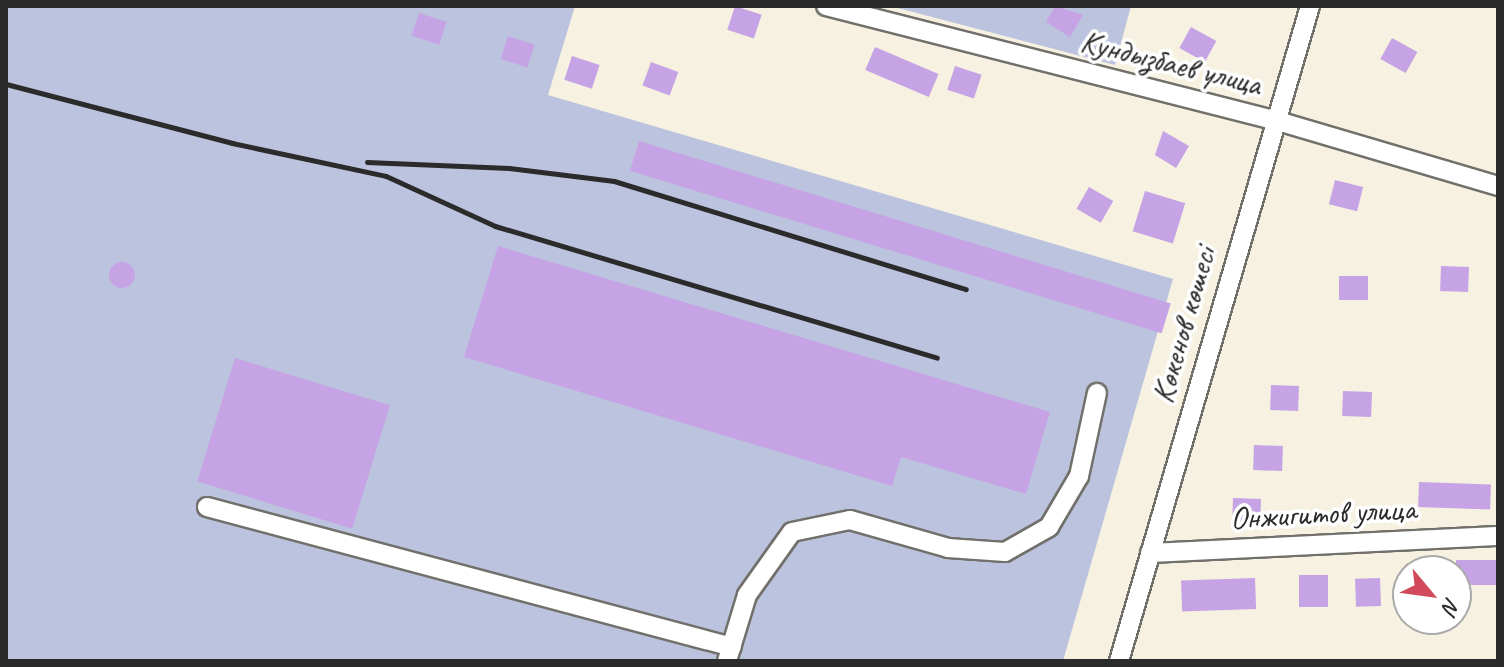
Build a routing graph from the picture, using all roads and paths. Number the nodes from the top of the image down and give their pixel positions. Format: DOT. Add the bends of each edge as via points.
graph roads {
  1 [pos="826,6"];
  2 [pos="1310,6"];
  3 [pos="1274,120"];
  4 [pos="1498,186"];
  5 [pos="1097,393"];
  6 [pos="207,507"];
  7 [pos="1498,536"];
  8 [pos="1150,553"];
  9 [pos="730,654"];
  10 [pos="1119,661"];
  1 -- 3 [label="street, Кундызбаев улица"];
  2 -- 3 [label="street, Көкенов көшесі"];
  3 -- 4 [label="street, Кундызбаев улица"];
  3 -- 8 [label="street, Көкенов көшесі"];
  5 -- 9 [label="street" via="1079,476 1049,527 1005,552 948,548 850,520 792,532 747,595"];
  6 -- 9 [label="street"];
  7 -- 8 [label="street, Онжигитов улица"];
  8 -- 10 [label="street, Көкенов көшесі"];
}
